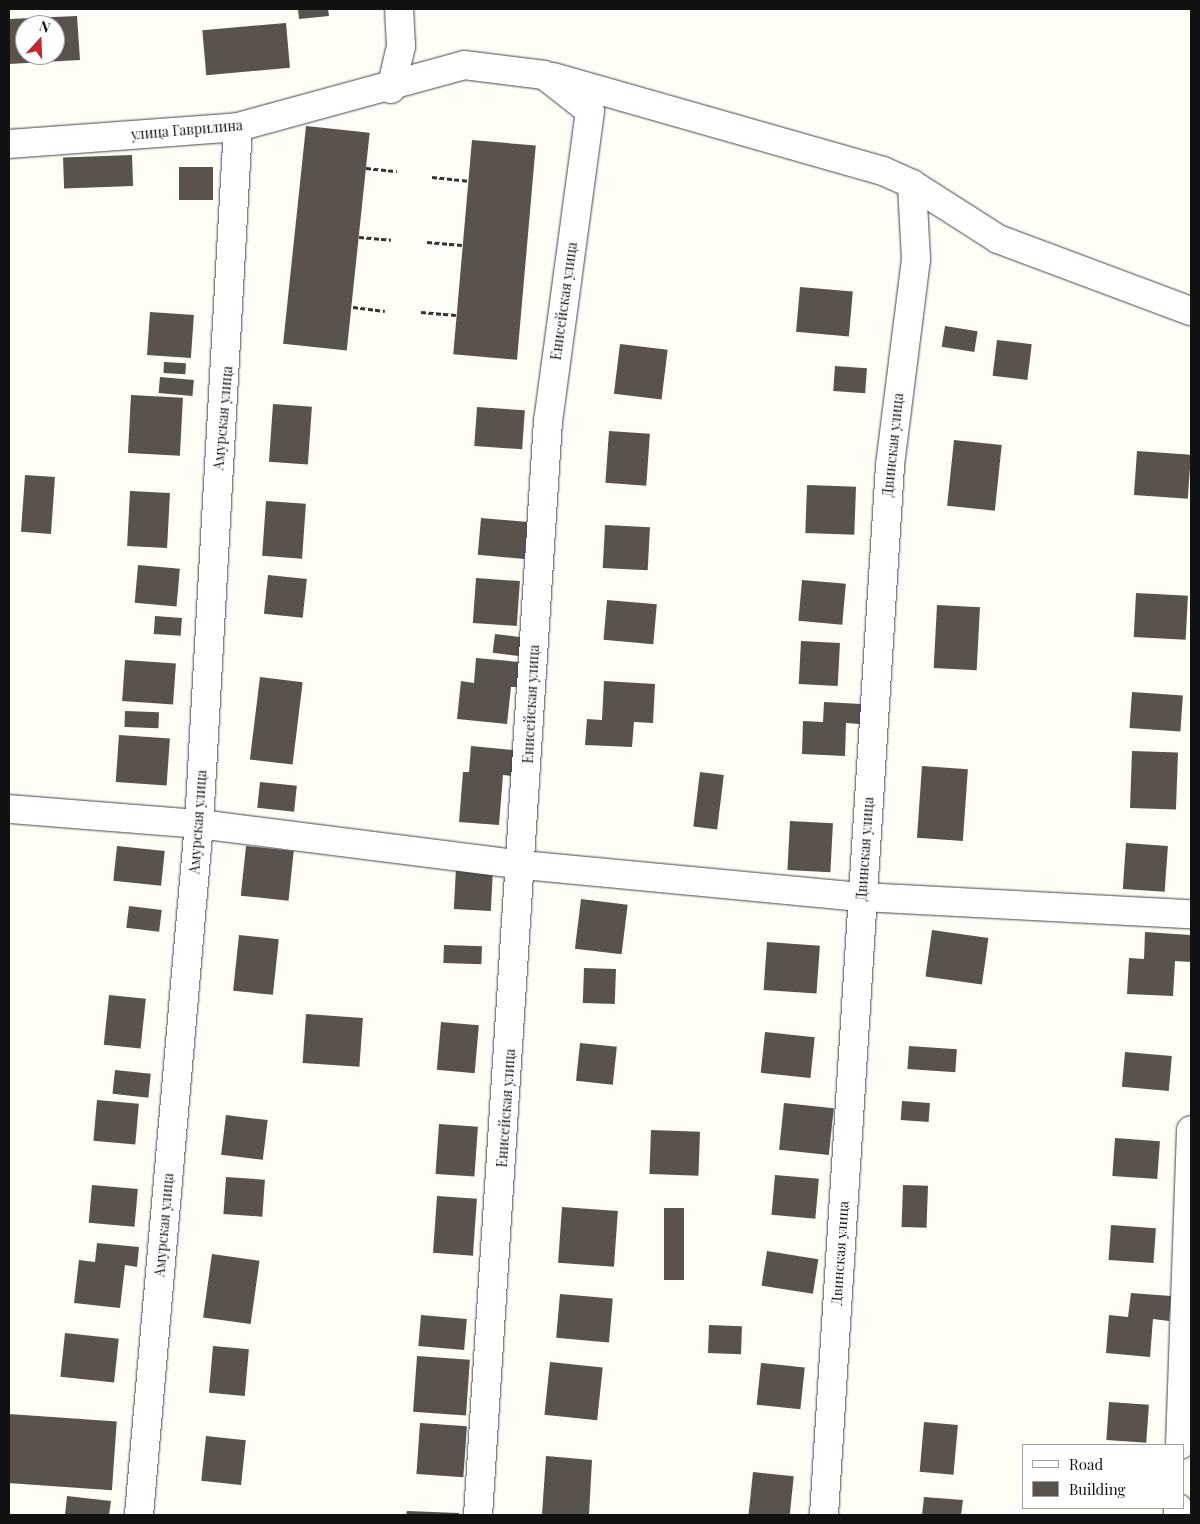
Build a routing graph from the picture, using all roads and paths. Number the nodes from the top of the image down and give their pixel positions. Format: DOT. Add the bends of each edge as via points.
graph roads {
  1 [pos="400,9"];
  2 [pos="544,75"];
  3 [pos="390,89"];
  4 [pos="238,127"];
  5 [pos="9,144"];
  6 [pos="366,168"];
  7 [pos="397,171"];
  8 [pos="432,177"];
  9 [pos="468,181"];
  10 [pos="912,184"];
  11 [pos="360,237"];
  12 [pos="391,240"];
  13 [pos="427,242"];
  14 [pos="462,245"];
  15 [pos="353,307"];
  16 [pos="1191,310"];
  17 [pos="385,311"];
  18 [pos="421,312"];
  19 [pos="456,315"];
  20 [pos="9,809"];
  21 [pos="199,824"];
  22 [pos="522,865"];
  23 [pos="862,897"];
  24 [pos="1191,914"];
  25 [pos="1191,1130"];
  26 [pos="1180,1444"];
  27 [pos="139,1515"];
  28 [pos="478,1515"];
  29 [pos="824,1515"];
  1 -- 3 [label="street" via="401,46"];
  2 -- 3 [label="street" via="464,65"];
  2 -- 10 [label="street" via="865,165"];
  2 -- 22 [label="street, Енисейская улица" via="590,111 548,421"];
  3 -- 4 [label="street, улица Гаврилина"];
  4 -- 5 [label="street, улица Гаврилина"];
  4 -- 21 [label="street, Амурская улица"];
  6 -- 7 [label="path"];
  8 -- 9 [label="path"];
  10 -- 16 [label="street" via="998,240"];
  10 -- 23 [label="street, Двинская улица" via="916,259 890,465"];
  11 -- 12 [label="path"];
  13 -- 14 [label="path"];
  15 -- 17 [label="path"];
  18 -- 19 [label="path"];
  20 -- 21 [label="street"];
  21 -- 22 [label="street"];
  21 -- 27 [label="street, Амурская улица"];
  22 -- 23 [label="street"];
  22 -- 28 [label="street, Енисейская улица"];
  23 -- 24 [label="street"];
  23 -- 29 [label="street, Двинская улица"];
  25 -- 26 [label="street"];
}
